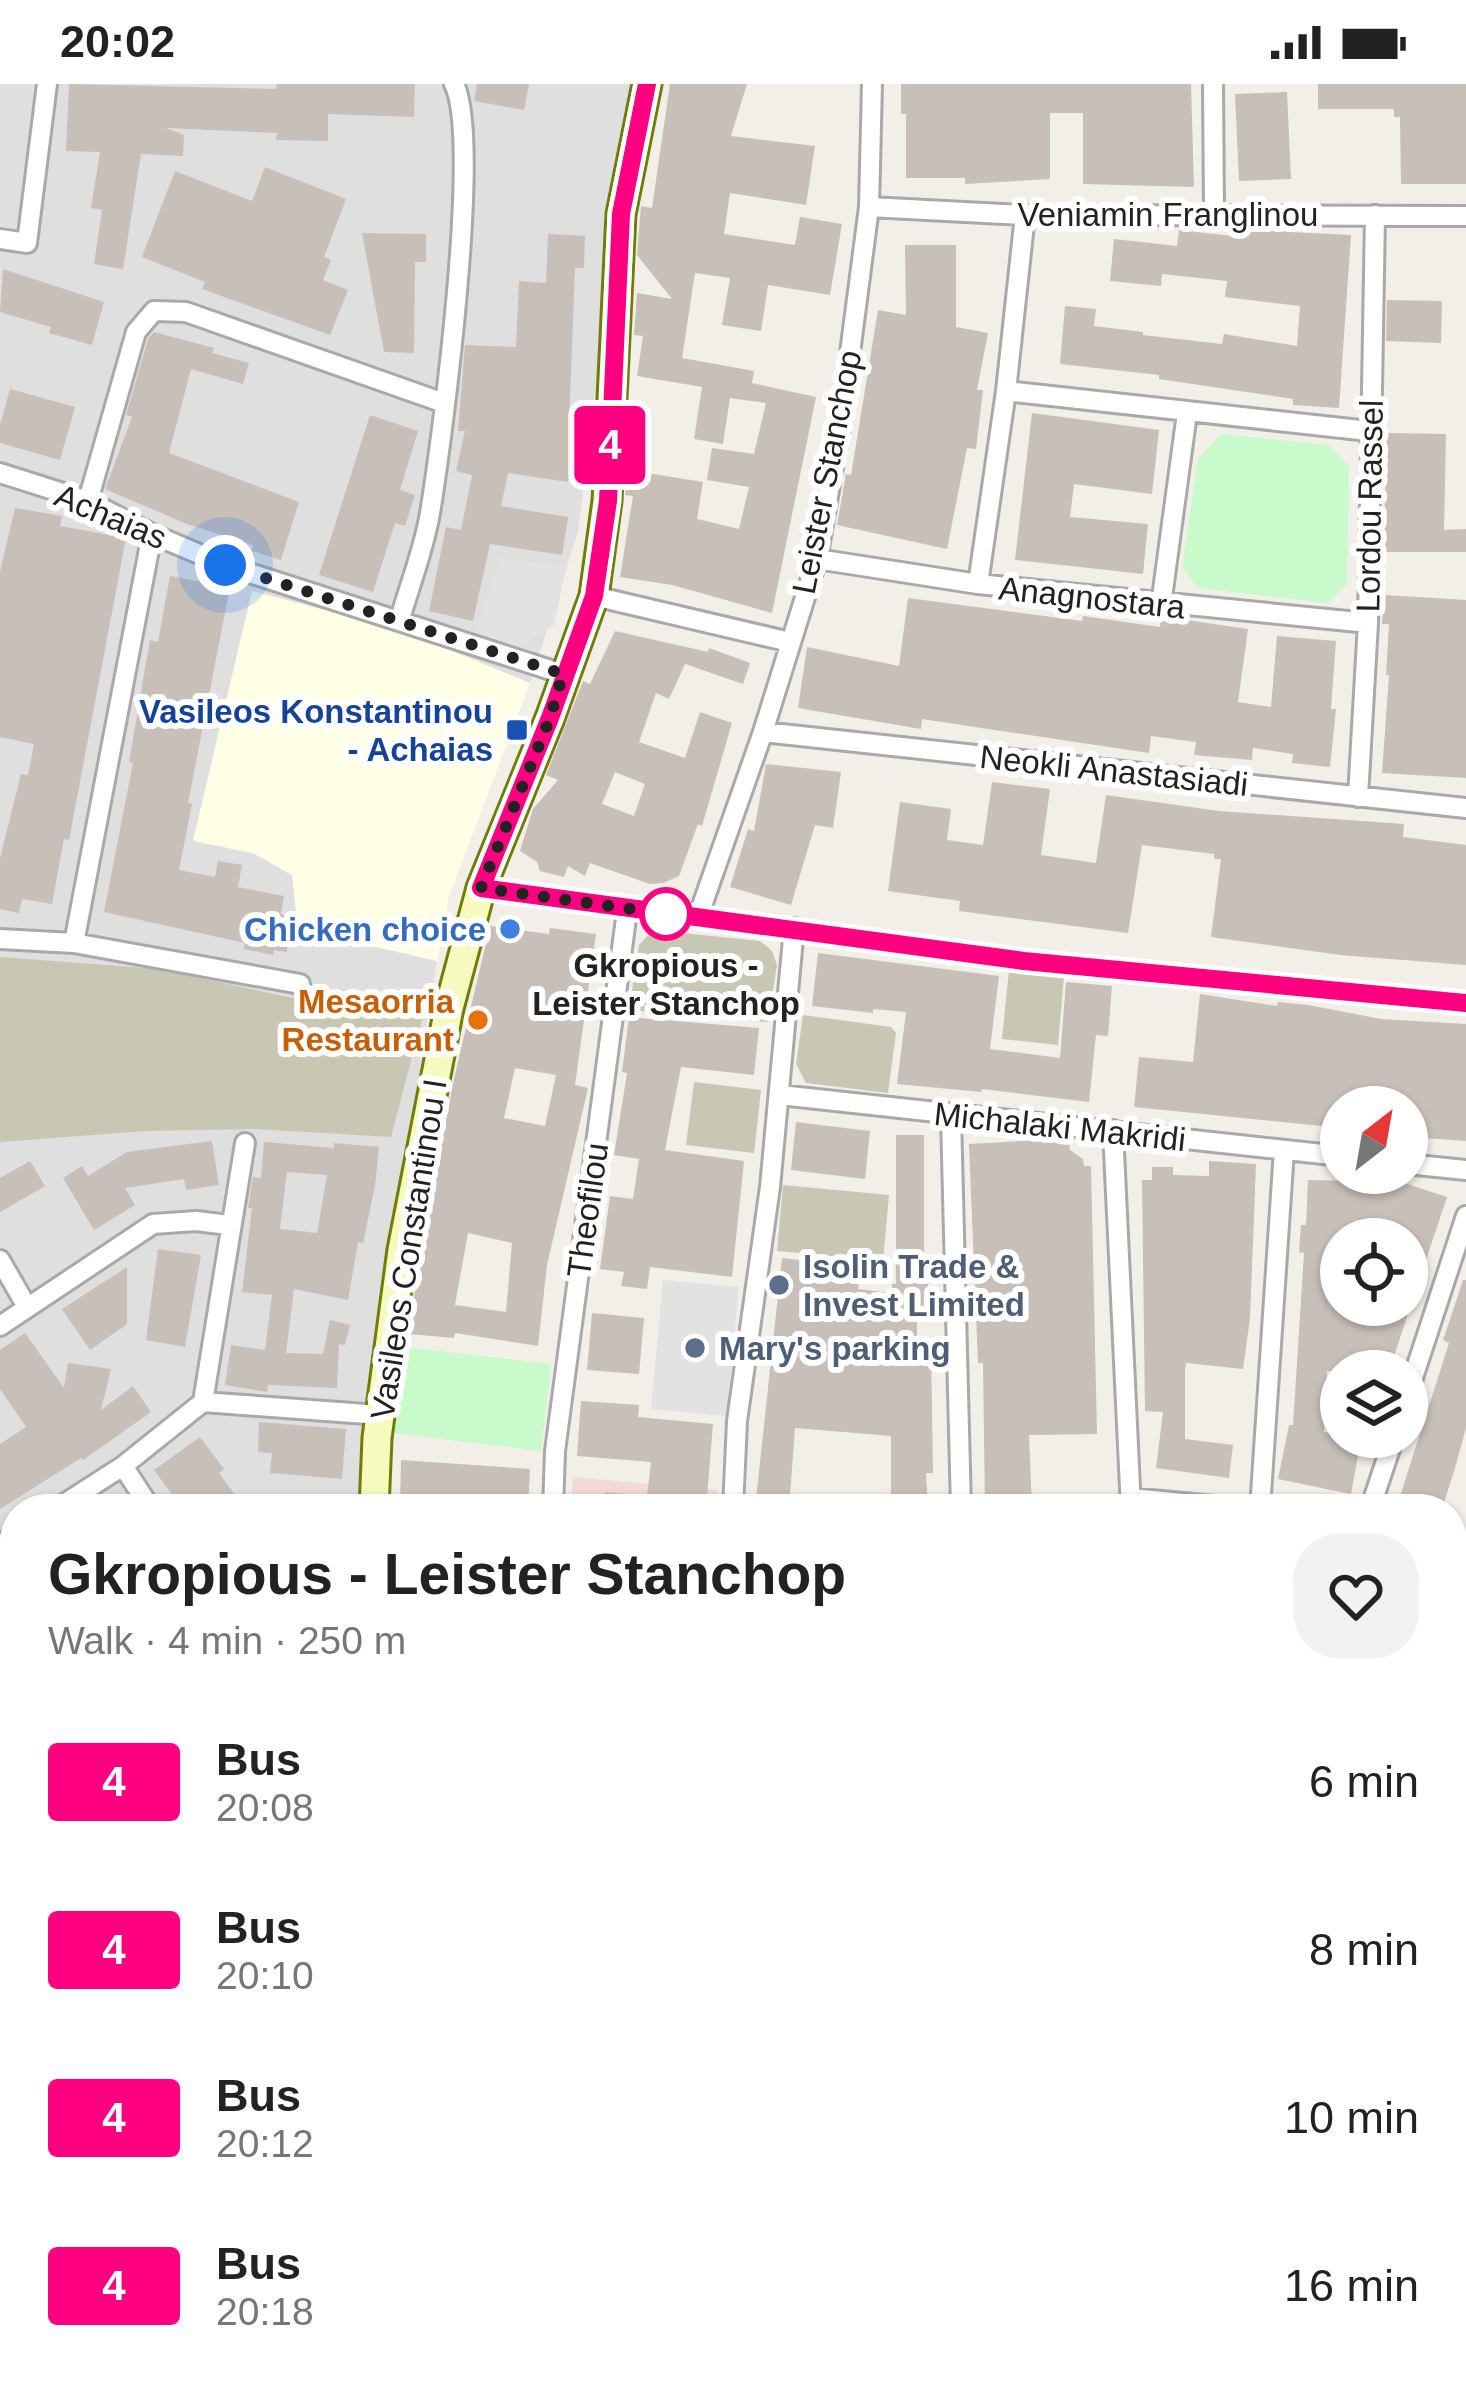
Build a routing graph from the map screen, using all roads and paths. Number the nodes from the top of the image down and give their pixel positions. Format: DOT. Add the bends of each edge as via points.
graph roads {
  1 [pos="47,84"];
  2 [pos="454,84"];
  3 [pos="647,84"];
  4 [pos="872,84"];
  5 [pos="1213,84"];
  6 [pos="869,208"];
  7 [pos="1214,213"];
  8 [pos="1375,214"];
  9 [pos="1025,215"];
  10 [pos="1466,216"];
  11 [pos="0,239"];
  12 [pos="1006,391"];
  13 [pos="444,403"];
  14 [pos="1187,413"];
  15 [pos="1369,431"];
  16 [pos="0,475"];
  17 [pos="88,501"];
  18 [pos="152,534"];
  19 [pos="817,559"];
  20 [pos="978,584"];
  21 [pos="594,596"];
  22 [pos="1161,605"];
  23 [pos="400,619"];
  24 [pos="1368,623"];
  25 [pos="790,642"];
  26 [pos="563,674"];
  27 [pos="763,732"];
  28 [pos="1358,797"];
  29 [pos="1466,808"];
  30 [pos="481,888"];
  31 [pos="627,910"];
  32 [pos="698,917"];
  33 [pos="794,928"];
  34 [pos="0,938"];
  35 [pos="74,943"];
  36 [pos="300,984"];
  37 [pos="1466,1003"];
  38 [pos="780,1095"];
  39 [pos="951,1116"];
  40 [pos="1113,1130"];
  41 [pos="245,1143"];
  42 [pos="1284,1150"];
  43 [pos="1320,1154"];
  44 [pos="1428,1165"];
  45 [pos="1466,1170"];
  46 [pos="1466,1216"];
  47 [pos="229,1225"];
  48 [pos="0,1260"];
  49 [pos="27,1307"];
  50 [pos="0,1326"];
  51 [pos="1422,1350"];
  52 [pos="203,1402"];
  53 [pos="380,1415"];
  54 [pos="1387,1458"];
  55 [pos="123,1466"];
  56 [pos="79,1494"];
  57 [pos="141,1494"];
  58 [pos="375,1494"];
  59 [pos="554,1494"];
  60 [pos="735,1494"];
  61 [pos="961,1494"];
  62 [pos="1130,1494"];
  63 [pos="1262,1494"];
  64 [pos="1375,1494"];
  1 -- 11 [label="street" via="27,244"];
  2 -- 13 [label="street" via="463,110 462,217"];
  3 -- 21 [label="main road, Vasileos Constantinou I" via="621,214 608,501"];
  4 -- 6 [label="street, Leister Stanchop"];
  5 -- 7 [label="street"];
  6 -- 9 [label="street, Veniamin Franglinou"];
  6 -- 19 [label="street, Leister Stanchop"];
  7 -- 8 [label="street, Veniamin Franglinou"];
  7 -- 9 [label="street, Veniamin Franglinou"];
  8 -- 10 [label="street, Veniamin Franglinou"];
  8 -- 15 [label="street, Lordou Rassel"];
  9 -- 12 [label="street"];
  12 -- 14 [label="street"];
  12 -- 20 [label="street"];
  13 -- 17 [label="street" via="186,312 154,311 136,332"];
  13 -- 23 [label="street" via="429,518"];
  14 -- 15 [label="street"];
  14 -- 22 [label="street"];
  15 -- 24 [label="street, Lordou Rassel"];
  16 -- 17 [label="street, Achaias"];
  17 -- 18 [label="street, Achaias"];
  18 -- 23 [label="street, Achaias"];
  18 -- 35 [label="street"];
  19 -- 20 [label="street, Anagnostara"];
  19 -- 25 [label="street, Leister Stanchop"];
  20 -- 22 [label="street, Anagnostara"];
  21 -- 25 [label="street"];
  21 -- 26 [label="main road, Vasileos Constantinou I"];
  22 -- 24 [label="street, Anagnostara"];
  23 -- 26 [label="street, Achaias"];
  24 -- 28 [label="street, Lordou Rassel"];
  25 -- 27 [label="street, Leister Stanchop"];
  26 -- 30 [label="main road, Vasileos Constantinou I"];
  27 -- 28 [label="street, Neokli Anastasiadi"];
  27 -- 32 [label="street, Leister Stanchop"];
  28 -- 29 [label="street, Neokli Anastasiadi"];
  30 -- 31 [label="street"];
  30 -- 53 [label="main road, Vasileos Constantinou I" via="402,1250"];
  31 -- 32 [label="street"];
  31 -- 59 [label="street, Theofilou"];
  32 -- 33 [label="street"];
  33 -- 37 [label="street" via="1024,961"];
  33 -- 38 [label="street"];
  34 -- 35 [label="street"];
  35 -- 36 [label="street"];
  38 -- 39 [label="street, Michalaki Makridi"];
  38 -- 60 [label="street"];
  39 -- 40 [label="street, Michalaki Makridi"];
  39 -- 61 [label="street"];
  40 -- 42 [label="street, Michalaki Makridi"];
  40 -- 62 [label="street"];
  41 -- 47 [label="street"];
  42 -- 43 [label="street, Michalaki Makridi"];
  42 -- 63 [label="street"];
  44 -- 45 [label="street"];
  46 -- 51 [label="street"];
  47 -- 49 [label="street" via="153,1224"];
  47 -- 52 [label="street"];
  48 -- 49 [label="street"];
  49 -- 50 [label="street"];
  52 -- 53 [label="street"];
  52 -- 55 [label="street"];
  53 -- 58 [label="main road, Vasileos Constantinou I"];
  54 -- 64 [label="street"];
  55 -- 56 [label="street"];
  55 -- 57 [label="street"];
}
